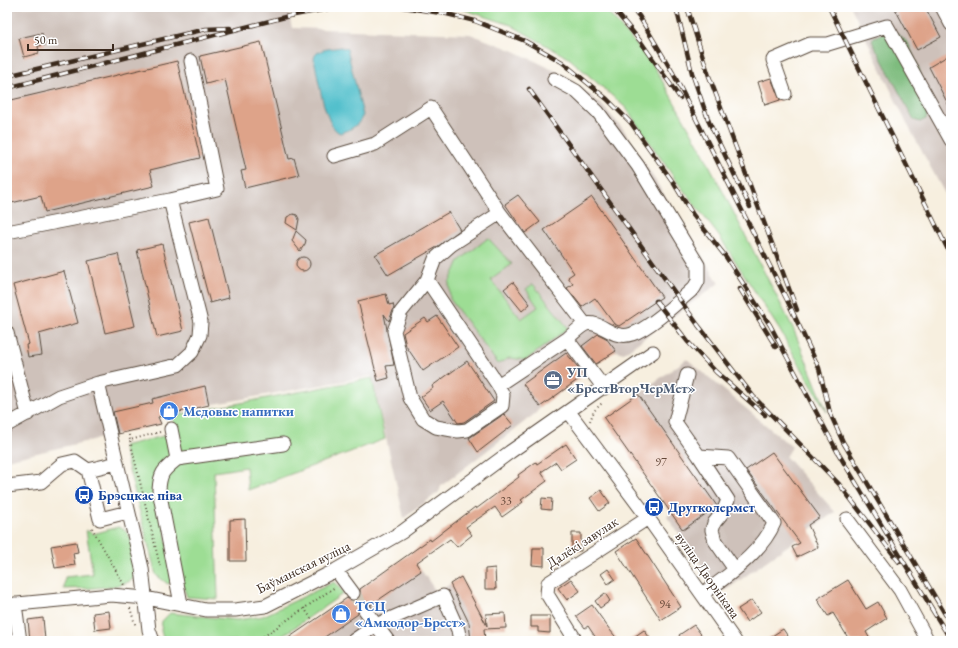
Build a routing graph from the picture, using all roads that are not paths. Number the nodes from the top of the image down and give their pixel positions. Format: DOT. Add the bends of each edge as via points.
graph roads {
  1 [pos="942,7"];
  2 [pos="951,22"];
  3 [pos="191,61"];
  4 [pos="554,79"];
  5 [pos="785,94"];
  6 [pos="951,140"];
  7 [pos="334,156"];
  8 [pos="170,200"];
  9 [pos="500,213"];
  10 [pos="7,232"];
  11 [pos="427,280"];
  12 [pos="585,324"];
  13 [pos="7,333"];
  14 [pos="567,339"];
  15 [pos="654,352"];
  16 [pos="687,375"];
  17 [pos="98,383"];
  18 [pos="498,385"];
  19 [pos="604,388"];
  20 [pos="569,412"];
  21 [pos="28,414"];
  22 [pos="7,425"];
  23 [pos="171,429"];
  24 [pos="283,444"];
  25 [pos="699,456"];
  26 [pos="177,459"];
  27 [pos="117,463"];
  28 [pos="88,470"];
  29 [pos="7,486"];
  30 [pos="128,512"];
  31 [pos="648,518"];
  32 [pos="847,519"];
  33 [pos="734,568"];
  34 [pos="336,570"];
  35 [pos="353,593"];
  36 [pos="702,594"];
  37 [pos="146,598"];
  38 [pos="11,604"];
  39 [pos="181,604"];
  40 [pos="364,610"];
  41 [pos="376,625"];
  42 [pos="20,641"];
  43 [pos="152,641"];
  44 [pos="353,641"];
  45 [pos="388,641"];
  46 [pos="460,641"];
  47 [pos="576,641"];
  48 [pos="735,641"];
  49 [pos="928,641"];
  1 -- 2 [label="street"];
  3 -- 8 [label="street" via="217,189"];
  4 -- 12 [label="street" via="576,91 598,112 638,166 698,265 698,281 694,288 632,335 610,333 594,323"];
  5 -- 6 [label="street" via="773,60 810,44 828,44 887,26"];
  7 -- 9 [label="street" via="374,144 431,108"];
  8 -- 10 [label="street"];
  8 -- 17 [label="street" via="201,322 200,335 192,352 178,365"];
  9 -- 11 [label="street" via="451,245 435,259"];
  9 -- 12 [label="street"];
  11 -- 18 [label="street"];
  11 -- 18 [label="street" via="401,312 394,331 410,398 423,419 436,427 467,430 502,406 503,395"];
  12 -- 14 [label="street"];
  13 -- 21 [label="street"];
  14 -- 18 [label="street"];
  14 -- 19 [label="street"];
  15 -- 19 [label="street, Баўманская вуліца"];
  16 -- 25 [label="street" via="675,422"];
  17 -- 21 [label="street" via="59,396"];
  17 -- 27 [label="street"];
  19 -- 20 [label="street, Баўманская вуліца"];
  20 -- 31 [label="street, вуліца Дворнікава"];
  20 -- 34 [label="street, Баўманская вуліца" via="402,532"];
  21 -- 22 [label="street"];
  23 -- 26 [label="street"];
  24 -- 26 [label="street"];
  25 -- 33 [label="street" via="728,500 712,530 715,541"];
  25 -- 33 [label="street" via="728,458 774,523 758,546"];
  26 -- 39 [label="street" via="165,469 160,478 160,490"];
  27 -- 28 [label="street"];
  27 -- 30 [label="street"];
  28 -- 29 [label="street" via="75,461 62,464 41,482"];
  28 -- 30 [label="street" via="100,518"];
  30 -- 37 [label="street" via="142,568"];
  31 -- 36 [label="street, вуліца Дворнікава"];
  31 -- 47 [label="street, Далёкі завулак" via="548,584 547,594"];
  32 -- 49 [label="street" via="900,590"];
  33 -- 36 [label="street"];
  34 -- 35 [label="street"];
  34 -- 39 [label="street, Баўманская вуліца" via="265,606 206,610"];
  36 -- 48 [label="street, вуліца Дворнікава"];
  37 -- 38 [label="street, Баўманская вуліца" via="111,595"];
  37 -- 39 [label="street, Баўманская вуліца"];
  37 -- 43 [label="street"];
  38 -- 42 [label="street"];
  40 -- 41 [label="street"];
  41 -- 44 [label="street"];
  41 -- 45 [label="street"];
  41 -- 46 [label="street" via="443,596 458,630"];
}
